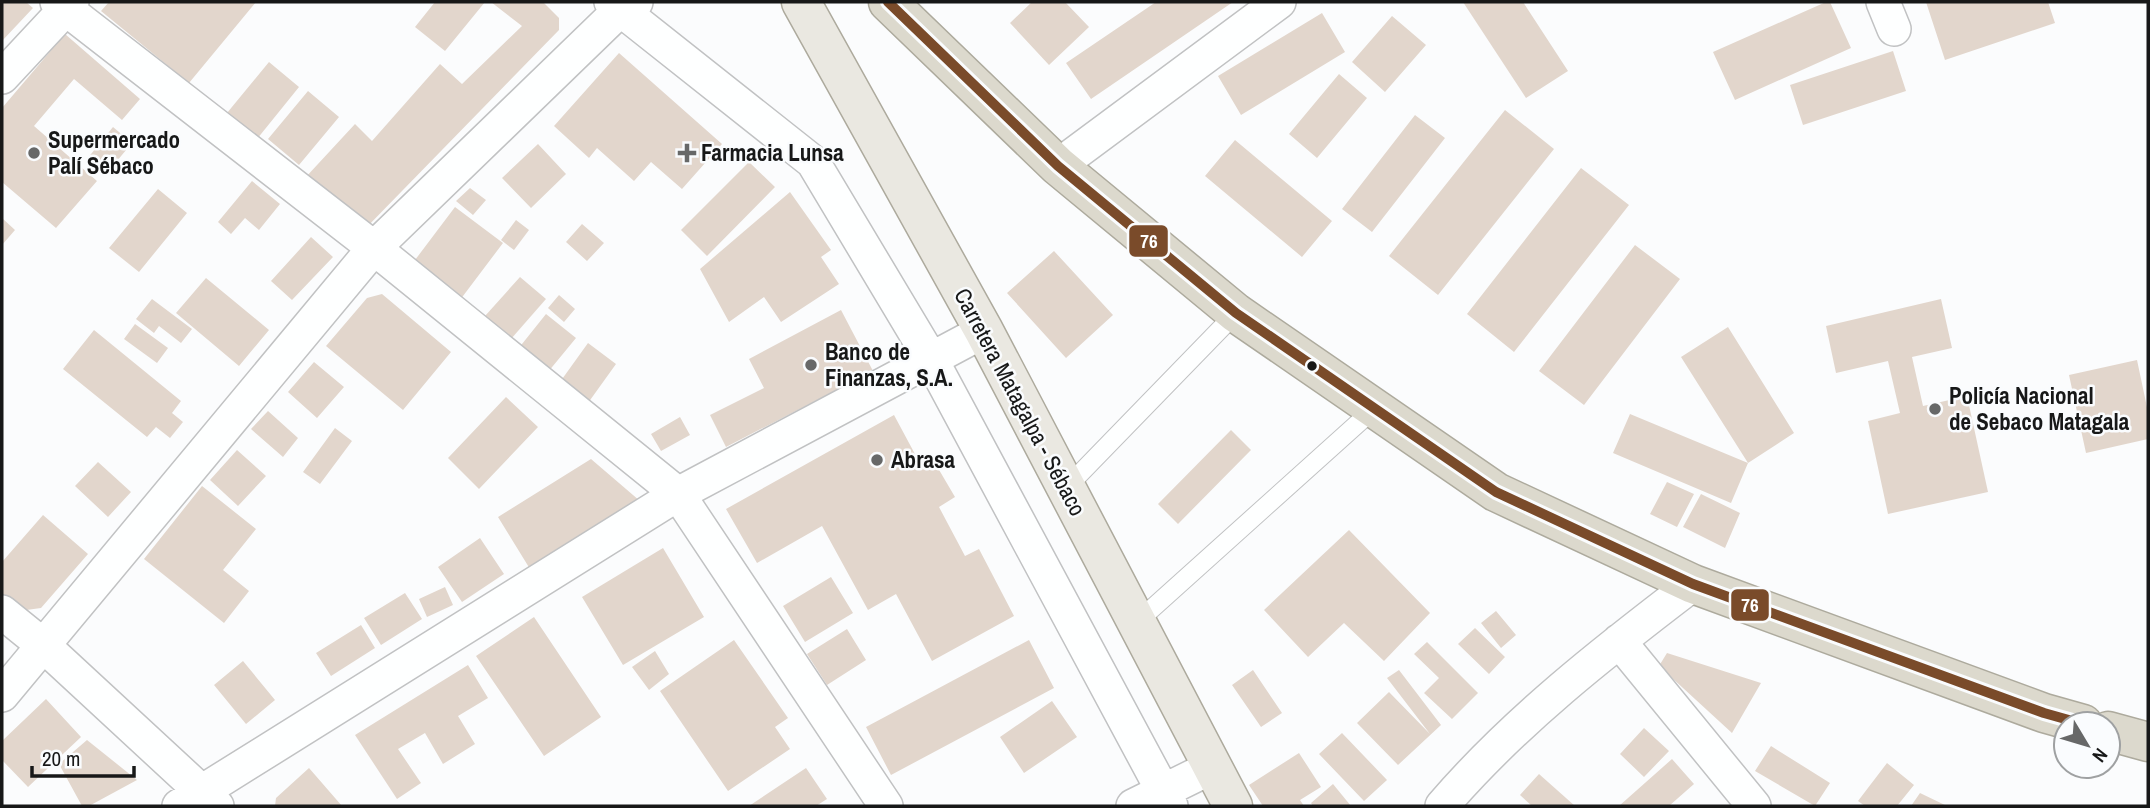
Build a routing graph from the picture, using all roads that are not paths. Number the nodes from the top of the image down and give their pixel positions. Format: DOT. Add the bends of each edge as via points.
graph roads {
  1 [pos="801,2"];
  2 [pos="888,2"];
  3 [pos="1279,2"];
  4 [pos="65,4"];
  5 [pos="623,4"];
  6 [pos="2,77"];
  7 [pos="1058,166"];
  8 [pos="374,248"];
  9 [pos="1236,313"];
  10 [pos="984,331"];
  11 [pos="931,359"];
  12 [pos="1375,408"];
  13 [pos="1066,488"];
  14 [pos="678,494"];
  15 [pos="1693,584"];
  16 [pos="2,612"];
  17 [pos="1137,622"];
  18 [pos="1619,641"];
  19 [pos="44,646"];
  20 [pos="2,695"];
  21 [pos="2052,715"];
  22 [pos="2122,735"];
  23 [pos="2148,742"];
  24 [pos="1212,767"];
  25 [pos="1167,799"];
  26 [pos="199,802"];
  27 [pos="886,806"];
  28 [pos="1133,806"];
  29 [pos="1233,806"];
  30 [pos="1442,806"];
  31 [pos="1754,806"];
  1 -- 10 [label="main road, Carretera Matagalpa - Sébaco"];
  2 -- 7 [label="highway"];
  3 -- 7 [label="street"];
  4 -- 6 [label="street"];
  4 -- 8 [label="street"];
  5 -- 8 [label="street"];
  5 -- 11 [label="street" via="813,162"];
  7 -- 9 [label="highway"];
  8 -- 14 [label="street"];
  8 -- 19 [label="street"];
  9 -- 12 [label="highway"];
  9 -- 13 [label="lane"];
  10 -- 11 [label="street"];
  10 -- 13 [label="main road, Carretera Matagalpa - Sébaco"];
  11 -- 14 [label="street"];
  11 -- 25 [label="street"];
  12 -- 15 [label="highway" via="1496,492"];
  12 -- 17 [label="lane"];
  13 -- 17 [label="main road, Carretera Matagalpa - Sébaco"];
  14 -- 26 [label="street"];
  14 -- 27 [label="street"];
  15 -- 18 [label="street"];
  15 -- 21 [label="highway"];
  16 -- 19 [label="street"];
  17 -- 24 [label="main road, Carretera Matagalpa - Sébaco"];
  18 -- 30 [label="street" via="1537,712"];
  18 -- 31 [label="street"];
  19 -- 20 [label="street"];
  19 -- 26 [label="street"];
  22 -- 23 [label="highway"];
  24 -- 25 [label="street"];
  24 -- 29 [label="main road, Carretera Matagalpa - Sébaco"];
  25 -- 28 [label="street"];
}
